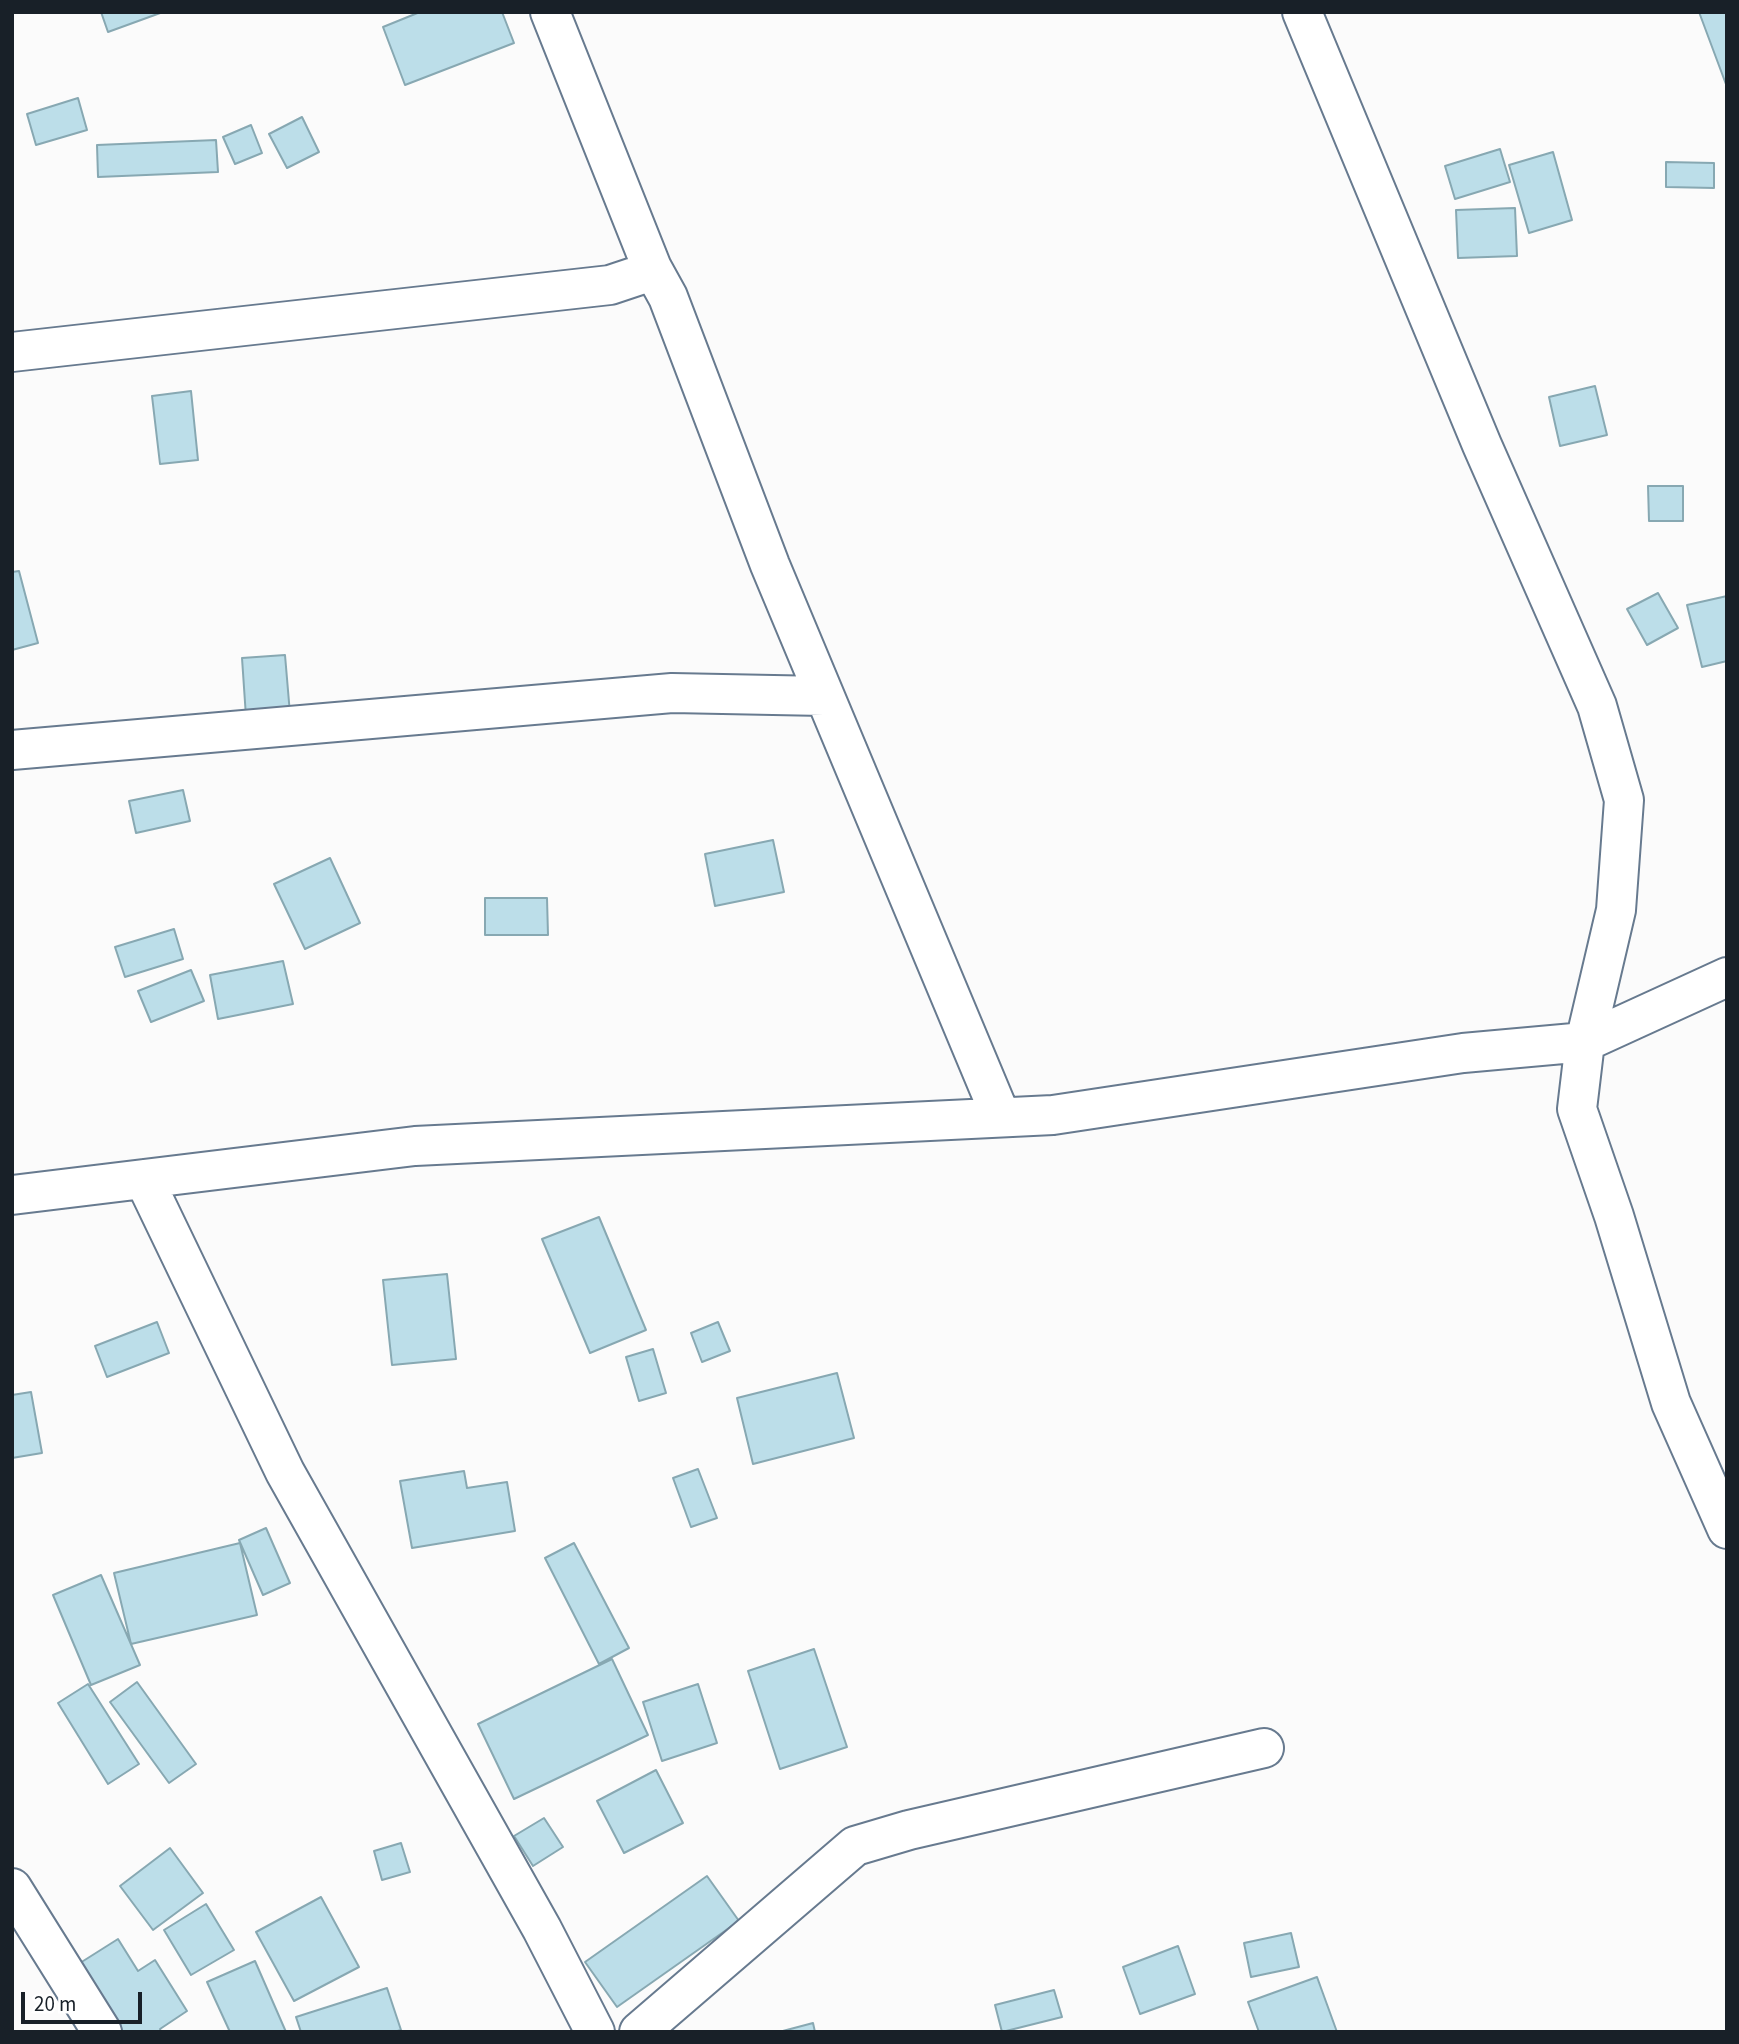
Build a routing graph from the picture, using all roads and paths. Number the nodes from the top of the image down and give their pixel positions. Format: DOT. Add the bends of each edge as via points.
graph roads {
  1 [pos="550,12"];
  2 [pos="1302,12"];
  3 [pos="652,268"];
  4 [pos="12,352"];
  5 [pos="824,696"];
  6 [pos="12,750"];
  7 [pos="1727,977"];
  8 [pos="1585,1042"];
  9 [pos="1001,1117"];
  10 [pos="144,1179"];
  11 [pos="12,1195"];
  12 [pos="1727,1529"];
  13 [pos="1264,1748"];
  14 [pos="12,1888"];
  15 [pos="102,2032"];
  16 [pos="595,2032"];
  17 [pos="639,2032"];
  1 -- 3 [label="street"];
  2 -- 8 [label="street" via="1482,445 1597,706 1624,800 1616,909"];
  3 -- 4 [label="street" via="610,285"];
  3 -- 5 [label="street" via="668,297"];
  5 -- 6 [label="street" via="672,693"];
  5 -- 9 [label="street"];
  7 -- 8 [label="street"];
  8 -- 9 [label="street" via="1463,1053 1053,1115"];
  8 -- 12 [label="street" via="1577,1109 1671,1403"];
  9 -- 10 [label="street" via="415,1146"];
  10 -- 11 [label="street"];
  10 -- 16 [label="street" via="285,1472 529,1905"];
  13 -- 17 [label="street" via="855,1846"];
  14 -- 15 [label="street"];
}
